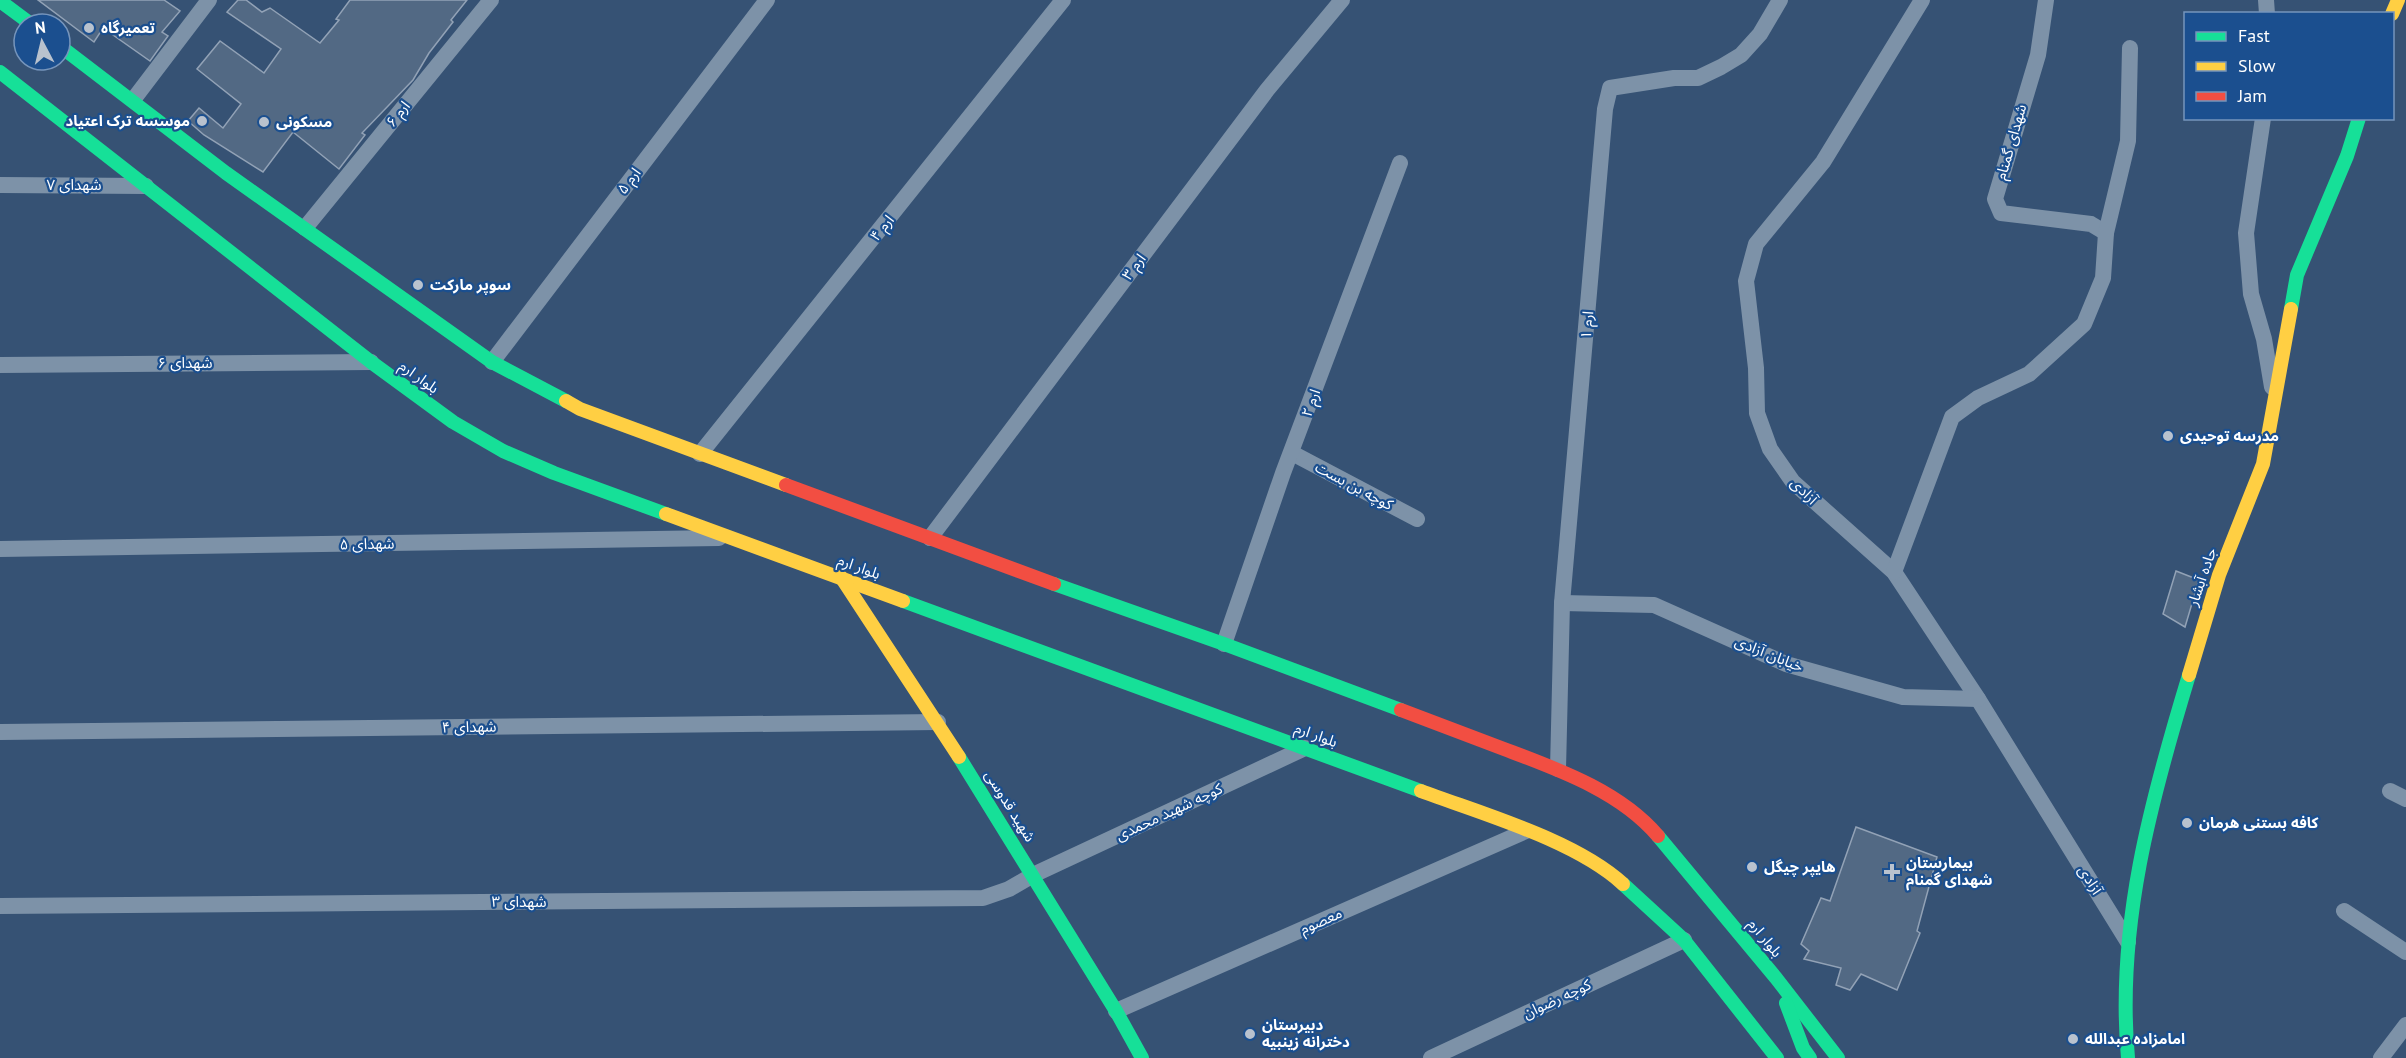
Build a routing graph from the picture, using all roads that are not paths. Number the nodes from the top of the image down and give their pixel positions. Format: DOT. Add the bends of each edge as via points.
graph roads {
  1 [pos="209,0"];
  2 [pos="491,0"];
  3 [pos="767,0"];
  4 [pos="1063,0"];
  5 [pos="1342,0"];
  6 [pos="1780,0"];
  7 [pos="1922,0"];
  8 [pos="2046,0"];
  9 [pos="0,1"];
  10 [pos="15,12"];
  11 [pos="2130,48"];
  12 [pos="72,55"];
  13 [pos="0,72"];
  14 [pos="133,100"];
  15 [pos="2263,120"];
  16 [pos="2358,120"];
  17 [pos="1400,163"];
  18 [pos="0,185"];
  19 [pos="147,186"];
  20 [pos="305,228"];
  21 [pos="2106,233"];
  22 [pos="371,362"];
  23 [pos="492,362"];
  24 [pos="0,364"];
  25 [pos="2274,399"];
  26 [pos="1292,453"];
  27 [pos="700,454"];
  28 [pos="1417,519"];
  29 [pos="733,538"];
  30 [pos="930,538"];
  31 [pos="0,549"];
  32 [pos="1893,572"];
  33 [pos="841,577"];
  34 [pos="1562,603"];
  35 [pos="1224,644"];
  36 [pos="1978,699"];
  37 [pos="938,722"];
  38 [pos="0,732"];
  39 [pos="1305,748"];
  40 [pos="1558,768"];
  41 [pos="2390,791"];
  42 [pos="2406,799"];
  43 [pos="1526,831"];
  44 [pos="1033,875"];
  45 [pos="0,906"];
  46 [pos="2344,911"];
  47 [pos="1684,940"];
  48 [pos="2128,942"];
  49 [pos="2406,952"];
  50 [pos="1776,978"];
  51 [pos="1116,1011"];
  52 [pos="1743,1013"];
  53 [pos="2406,1025"];
  54 [pos="1142,1058"];
  55 [pos="1431,1058"];
  56 [pos="1764,1058"];
  57 [pos="1777,1058"];
  58 [pos="1810,1058"];
  59 [pos="1838,1058"];
  60 [pos="2128,1058"];
  61 [pos="2381,1058"];
  1 -- 14 [label="street"];
  2 -- 20 [label="street, ارم ۶"];
  3 -- 23 [label="street, ارم ۵"];
  4 -- 27 [label="street, ارم ۴"];
  5 -- 30 [label="street, ارم ۳" via="1267,90"];
  6 -- 34 [label="street, ارم ۱" via="1760,34 1741,55 1721,67 1698,78 1610,88 1605,109"];
  7 -- 32 [label="street, آزادی" via="1823,162 1756,244 1746,281 1757,413 1770,449 1793,482"];
  8 -- 21 [label="street, شهدای گمنام" via="2038,55 1995,199 2001,213 2091,224"];
  9 -- 10 [label="main road"];
  11 -- 21 [label="street" via="2128,141"];
  12 -- 14 [label="main road, بلوار ارم"];
  13 -- 19 [label="main road, بلوار ارم"];
  14 -- 20 [label="main road, بلوار ارم" via="226,173"];
  15 -- 25 [label="street" via="2246,233 2251,294 2264,339"];
  16 -- 25 [label="main road, جاده آبشار" via="2297,275"];
  17 -- 26 [label="street, ارم ۲"];
  18 -- 19 [label="street, شهدای ۷"];
  19 -- 22 [label="main road, بلوار ارم"];
  20 -- 23 [label="main road, بلوار ارم"];
  21 -- 32 [label="street" via="2103,278 2084,324 2029,374 1978,398 1952,417"];
  22 -- 24 [label="street, شهدای ۶"];
  22 -- 29 [label="main road, بلوار ارم" via="453,422 503,451"];
  23 -- 27 [label="main road, بلوار ارم" via="580,409"];
  25 -- 48 [label="main road, جاده آبشار" via="2263,464 2219,575 2163,760 2137,872"];
  26 -- 28 [label="street, کوچه بن بست"];
  26 -- 35 [label="street, ارم ۲"];
  27 -- 30 [label="main road, بلوار ارم"];
  29 -- 31 [label="street, شهدای ۵"];
  29 -- 33 [label="main road, بلوار ارم"];
  30 -- 35 [label="main road, بلوار ارم"];
  32 -- 36 [label="street, آزادی"];
  33 -- 37 [label="main road, شهید قدوسی"];
  33 -- 39 [label="main road, بلوار ارم"];
  34 -- 36 [label="street, خیابان آزادی" via="1654,604 1786,664 1903,697"];
  34 -- 40 [label="street, ارم ۱"];
  35 -- 40 [label="main road, بلوار ارم"];
  36 -- 48 [label="street, آزادی"];
  37 -- 38 [label="street, شهدای ۴"];
  37 -- 44 [label="main road, شهید قدوسی"];
  39 -- 43 [label="main road, بلوار ارم"];
  39 -- 44 [label="street, کوچه شهید محمدی"];
  40 -- 50 [label="main road, بلوار ارم" via="1601,790 1649,825"];
  41 -- 42 [label="street"];
  43 -- 47 [label="main road, بلوار ارم" via="1566,847 1613,874"];
  43 -- 51 [label="street, معصوم"];
  44 -- 45 [label="street, شهدای ۳" via="983,898"];
  44 -- 51 [label="main road, شهید قدوسی"];
  46 -- 49 [label="street"];
  47 -- 52 [label="main road, بلوار ارم"];
  47 -- 55 [label="street, کوچه رضوان"];
  48 -- 60 [label="main road, جاده آبشار"];
  50 -- 58 [label="main road"];
  50 -- 59 [label="main road, بلوار ارم"];
  51 -- 54 [label="main road, شهید قدوسی"];
  52 -- 56 [label="main road"];
  52 -- 57 [label="main road"];
  53 -- 61 [label="street"];
}
